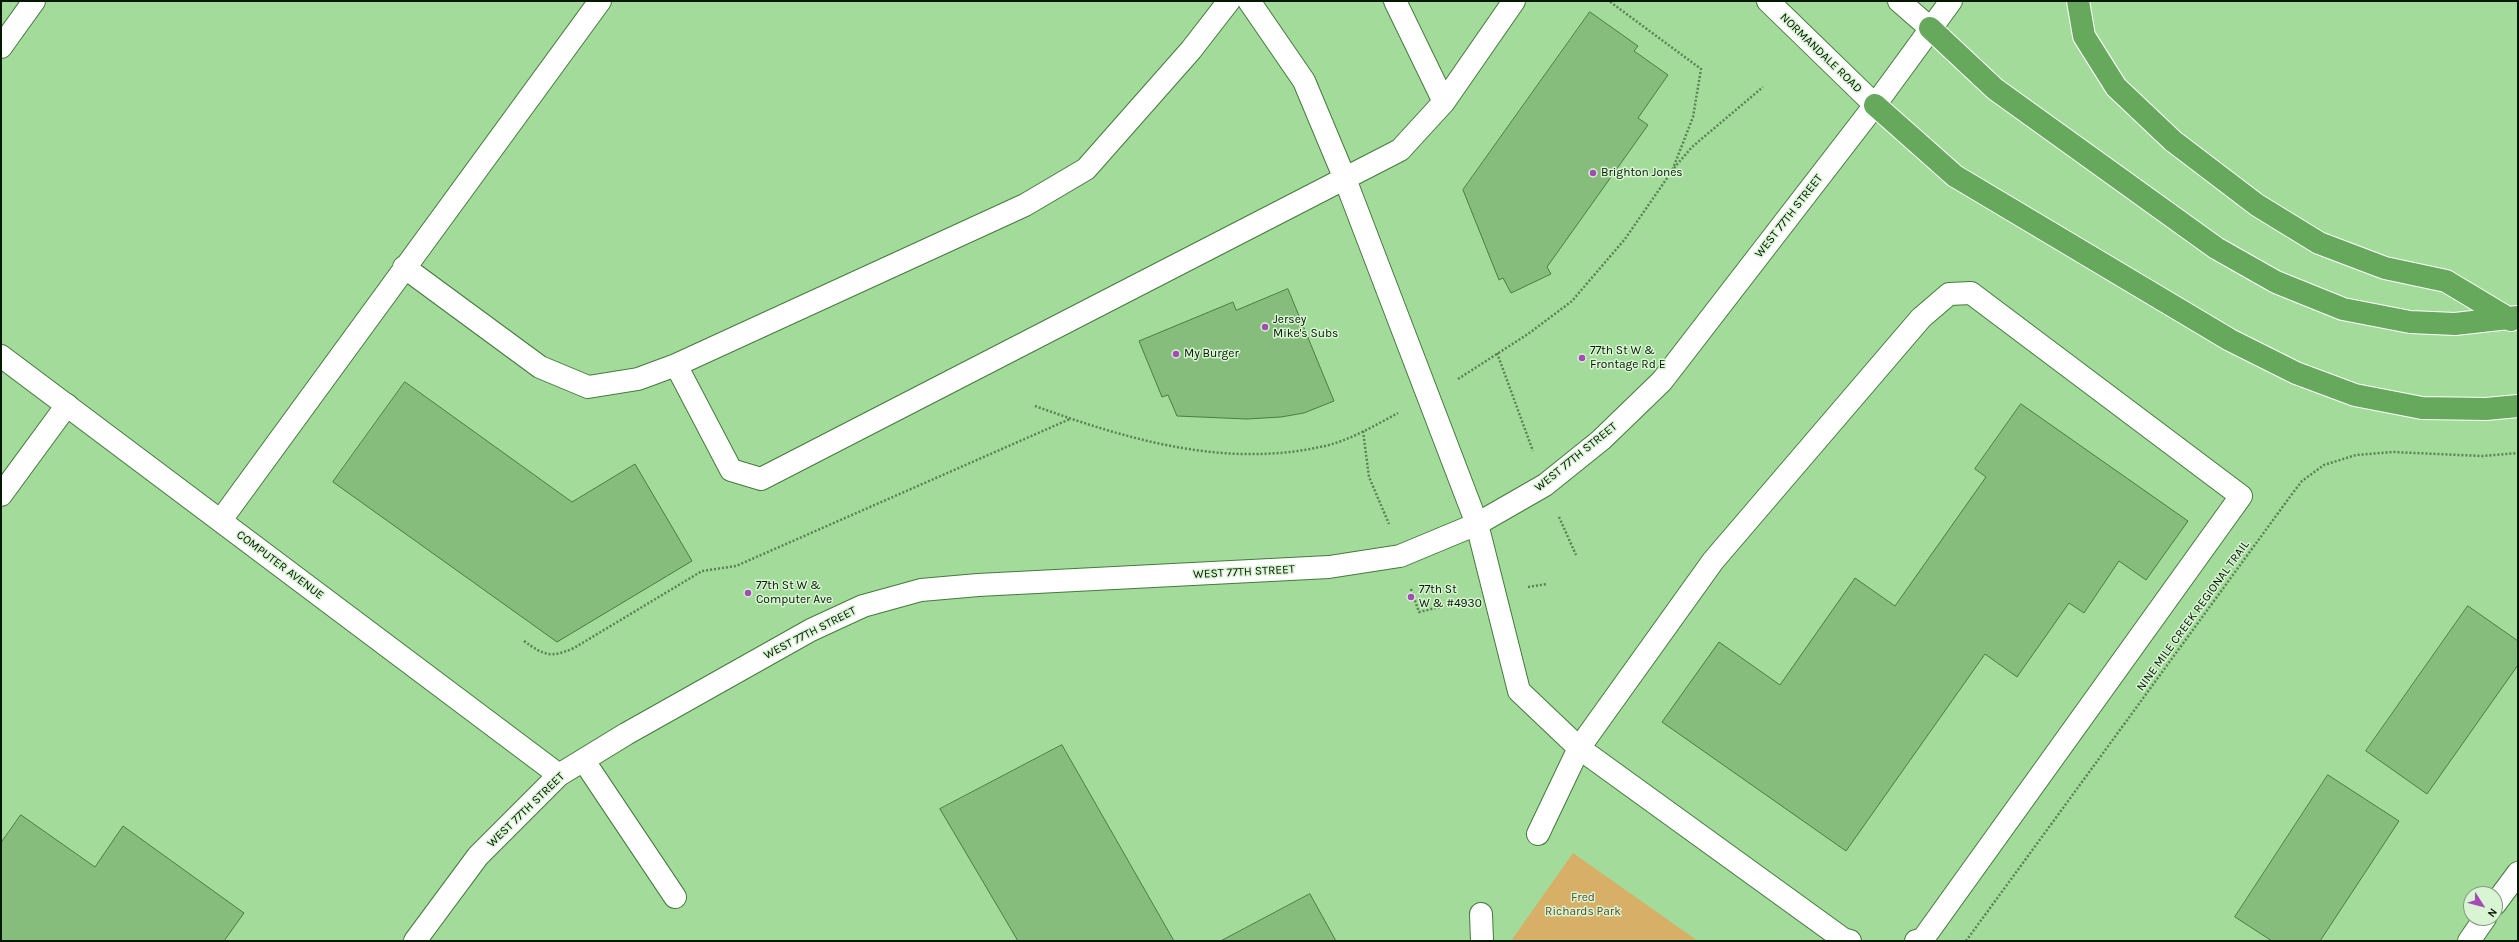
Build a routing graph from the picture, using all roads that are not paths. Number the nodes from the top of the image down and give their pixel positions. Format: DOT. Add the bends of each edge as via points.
graph roads {
  1 [pos="34,1"];
  2 [pos="600,1"];
  3 [pos="1229,1"];
  4 [pos="1249,1"];
  5 [pos="1394,1"];
  6 [pos="1514,1"];
  7 [pos="1768,1"];
  8 [pos="1899,1"];
  9 [pos="1951,1"];
  10 [pos="2078,1"];
  11 [pos="1930,28"];
  12 [pos="1,47"];
  13 [pos="1444,102"];
  14 [pos="1875,105"];
  15 [pos="1345,179"];
  16 [pos="404,267"];
  17 [pos="2515,318"];
  18 [pos="1,356"];
  19 [pos="676,365"];
  20 [pos="67,405"];
  21 [pos="2518,406"];
  22 [pos="1,495"];
  23 [pos="221,520"];
  24 [pos="1477,524"];
  25 [pos="1579,748"];
  26 [pos="584,761"];
  27 [pos="559,775"];
  28 [pos="1538,834"];
  29 [pos="2518,873"];
  30 [pos="2503,893"];
  31 [pos="675,897"];
  32 [pos="1481,914"];
  33 [pos="2479,926"];
  34 [pos="414,941"];
  35 [pos="1482,941"];
  36 [pos="1850,941"];
  37 [pos="1916,941"];
  38 [pos="2469,941"];
  1 -- 12 [label="street"];
  2 -- 16 [label="street"];
  3 -- 19 [label="street" via="1192,50 1086,169 1025,205"];
  4 -- 15 [label="street" via="1304,81"];
  5 -- 13 [label="street"];
  6 -- 13 [label="street"];
  7 -- 14 [label="street, NORMANDALE ROAD"];
  8 -- 11 [label="street"];
  9 -- 11 [label="street, WEST 77TH STREET"];
  10 -- 17 [label="highway" via="2084,36 2116,87 2173,142 2257,205 2319,243 2384,268 2446,281"];
  11 -- 14 [label="street, WEST 77TH STREET"];
  11 -- 17 [label="highway" via="1995,89 2216,248 2276,282 2344,309 2410,322 2455,324"];
  13 -- 15 [label="street" via="1400,150"];
  14 -- 21 [label="highway" via="1955,176 2230,340 2296,373 2355,395 2422,408 2486,409"];
  14 -- 24 [label="street, WEST 77TH STREET" via="1662,381 1601,440 1545,485"];
  15 -- 19 [label="street" via="761,479 731,470"];
  15 -- 24 [label="street"];
  16 -- 19 [label="street" via="540,367 588,387 638,379"];
  16 -- 23 [label="street"];
  18 -- 20 [label="street, COMPUTER AVENUE"];
  20 -- 22 [label="street"];
  20 -- 23 [label="street, COMPUTER AVENUE"];
  23 -- 27 [label="street, COMPUTER AVENUE"];
  24 -- 25 [label="street" via="1519,690"];
  24 -- 26 [label="street, WEST 77TH STREET" via="1400,556 1329,568 978,584 920,590 863,606 811,630 626,734"];
  25 -- 28 [label="street"];
  25 -- 36 [label="street" via="1837,935"];
  25 -- 37 [label="street" via="1713,562 1921,318 1949,294 1971,293 2241,496 1923,939"];
  26 -- 27 [label="street, WEST 77TH STREET"];
  26 -- 31 [label="street"];
  27 -- 34 [label="street, WEST 77TH STREET" via="478,856"];
  29 -- 30 [label="street"];
  32 -- 35 [label="street"];
  33 -- 38 [label="street"];
}
